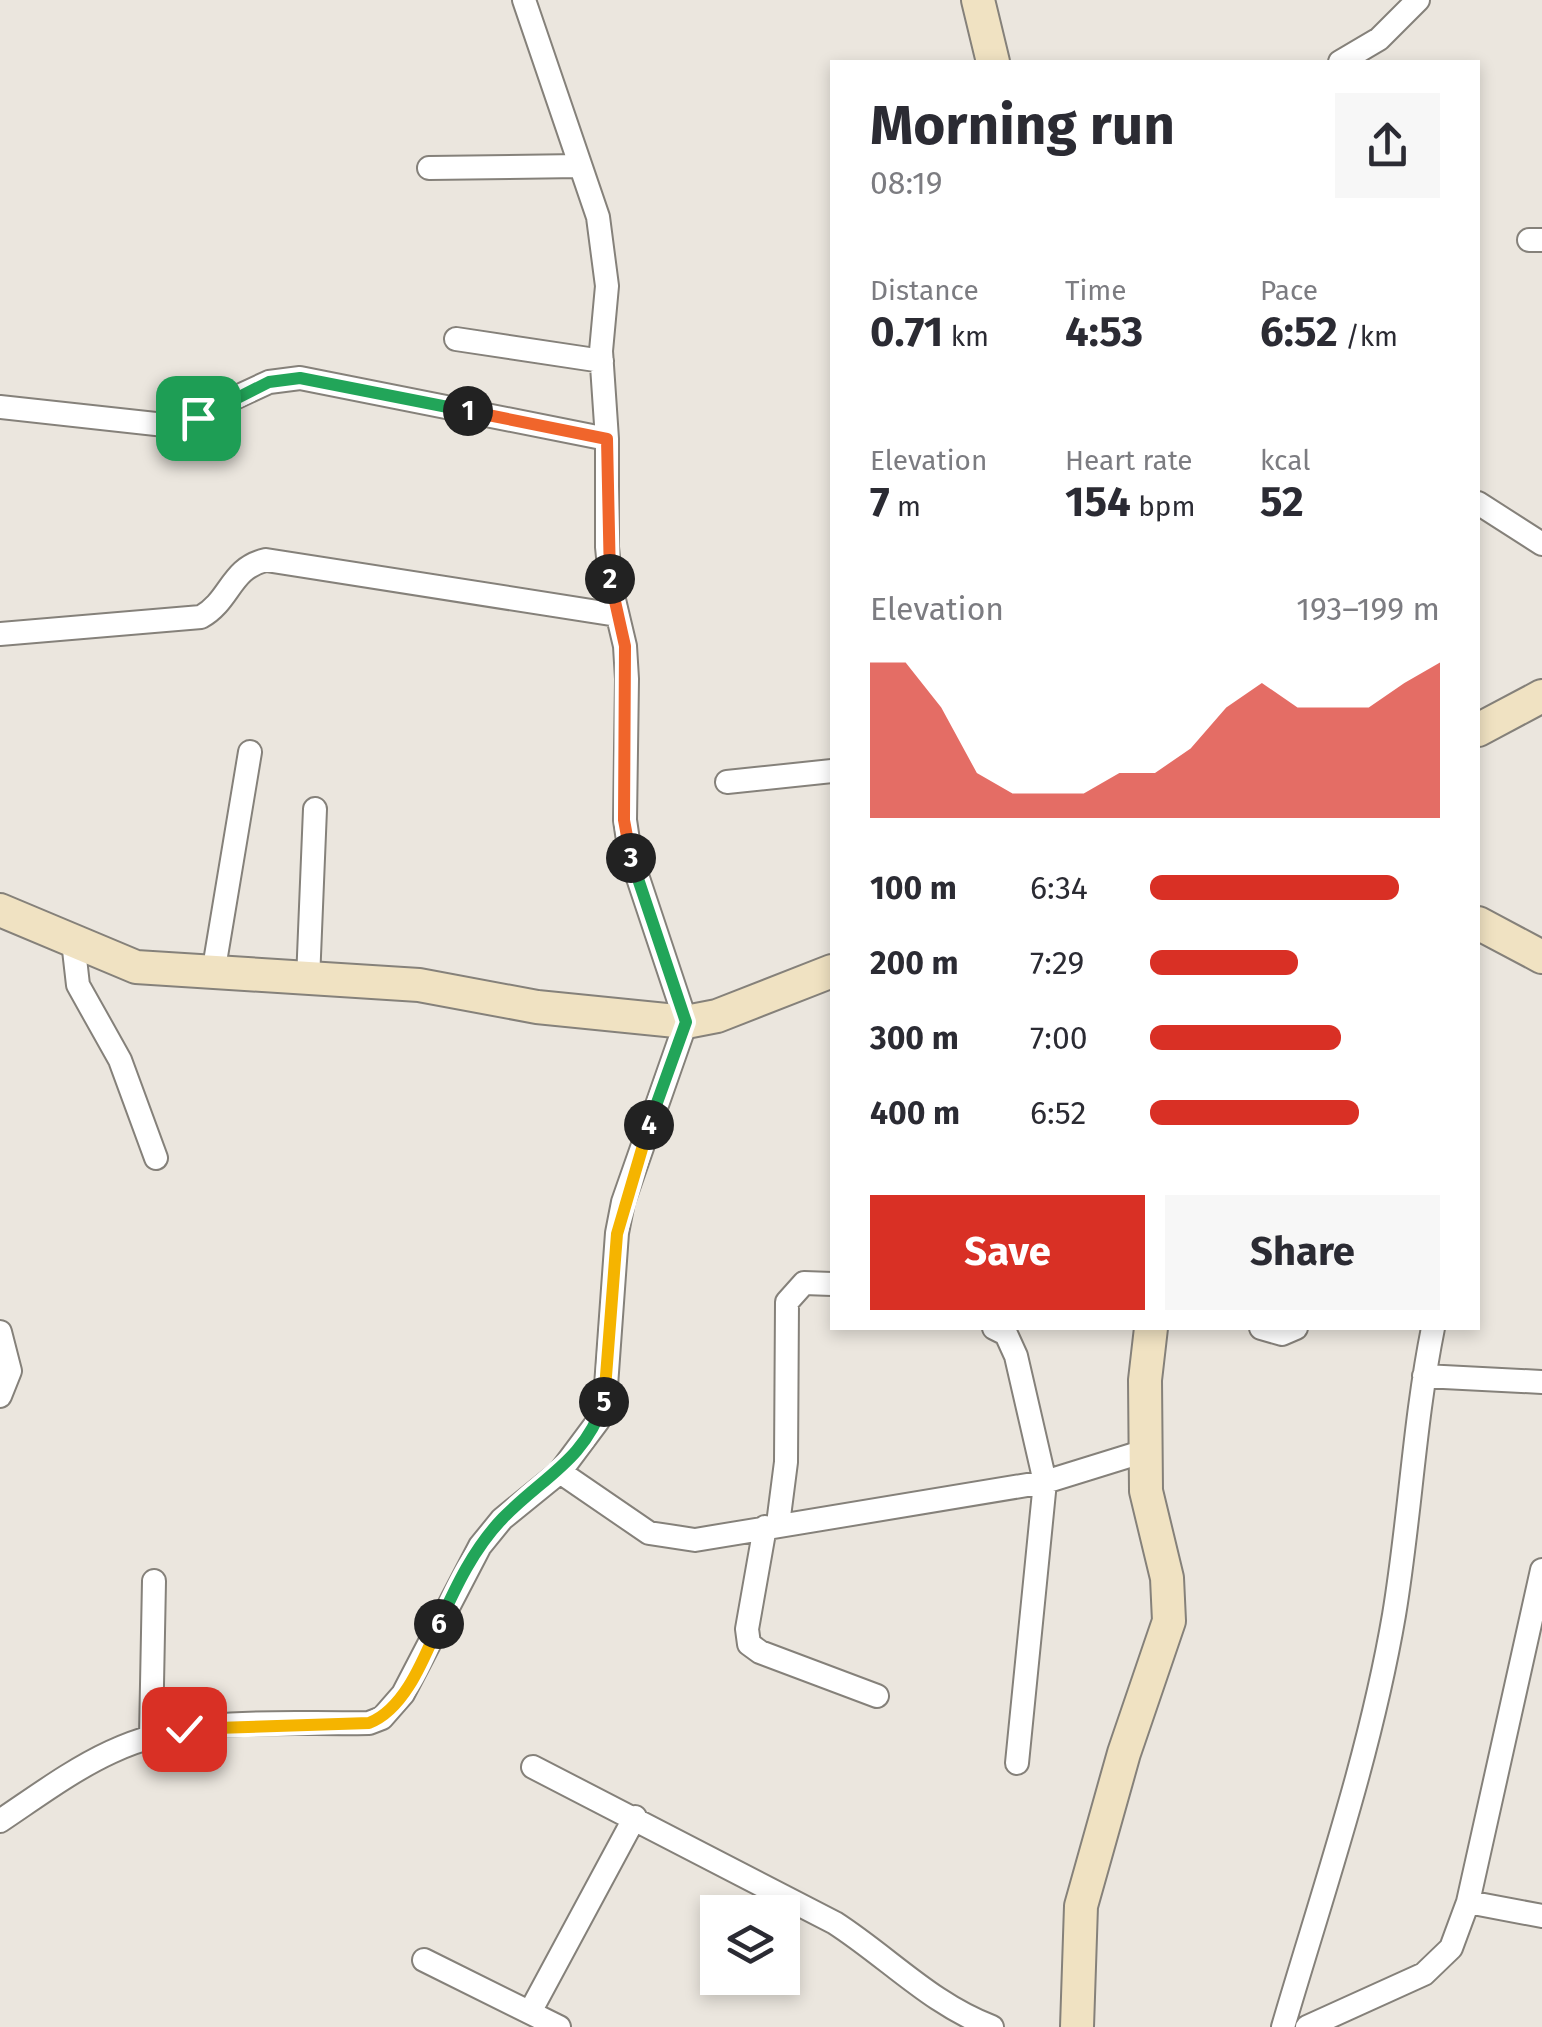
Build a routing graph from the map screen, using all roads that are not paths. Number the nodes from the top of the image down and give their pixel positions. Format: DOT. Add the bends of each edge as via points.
graph roads {
  1 [pos="524,0"];
  2 [pos="978,0"];
  3 [pos="1418,0"];
  4 [pos="993,60"];
  5 [pos="1344,60"];
  6 [pos="580,166"];
  7 [pos="429,168"];
  8 [pos="456,339"];
  9 [pos="602,361"];
  10 [pos="0,408"];
  11 [pos="607,439"];
  12 [pos="1480,504"];
  13 [pos="1542,544"];
  14 [pos="617,615"];
  15 [pos="0,634"];
  16 [pos="1542,696"];
  17 [pos="1480,729"];
  18 [pos="250,752"];
  19 [pos="828,772"];
  20 [pos="727,782"];
  21 [pos="315,809"];
  22 [pos="0,910"];
  23 [pos="1480,923"];
  24 [pos="73,941"];
  25 [pos="1542,957"];
  26 [pos="830,972"];
  27 [pos="213,974"];
  28 [pos="308,980"];
  29 [pos="686,1022"];
  30 [pos="156,1158"];
  31 [pos="830,1284"];
  32 [pos="998,1330"];
  33 [pos="1151,1330"];
  34 [pos="1434,1330"];
  35 [pos="0,1332"];
  36 [pos="1424,1376"];
  37 [pos="1542,1382"];
  38 [pos="0,1396"];
  39 [pos="1144,1451"];
  40 [pos="560,1472"];
  41 [pos="1045,1482"];
  42 [pos="772,1525"];
  43 [pos="1542,1570"];
  44 [pos="154,1581"];
  45 [pos="877,1696"];
  46 [pos="151,1736"];
  47 [pos="1017,1763"];
  48 [pos="534,1766"];
  49 [pos="636,1817"];
  50 [pos="0,1820"];
  51 [pos="1468,1902"];
  52 [pos="1542,1916"];
  53 [pos="424,1960"];
  54 [pos="530,2012"];
  55 [pos="559,2027"];
  56 [pos="992,2027"];
  57 [pos="1077,2027"];
  58 [pos="1283,2027"];
  59 [pos="1307,2027"];
  1 -- 6 [label="street"];
  2 -- 4 [label="street"];
  3 -- 5 [label="street" via="1379,40"];
  6 -- 7 [label="street"];
  6 -- 9 [label="street" via="604,252"];
  8 -- 9 [label="street"];
  9 -- 11 [label="street"];
  10 -- 11 [label="street" via="174,426 269,382 300,378"];
  11 -- 14 [label="street" via="607,547"];
  12 -- 13 [label="street"];
  14 -- 15 [label="street" via="266,560 242,568 216,608 200,617"];
  14 -- 29 [label="street" via="625,646 624,820"];
  16 -- 17 [label="street"];
  18 -- 27 [label="street"];
  19 -- 20 [label="street"];
  21 -- 28 [label="street"];
  22 -- 24 [label="street"];
  23 -- 25 [label="street"];
  24 -- 27 [label="street" via="136,967"];
  24 -- 30 [label="street" via="78,985 120,1060"];
  26 -- 29 [label="street"];
  27 -- 28 [label="street"];
  28 -- 29 [label="street" via="419,985 537,1007"];
  29 -- 40 [label="street" via="623,1202 604,1400 583,1446"];
  31 -- 42 [label="street" via="804,1283 788,1302 786,1462"];
  32 -- 41 [label="street" via="1016,1356"];
  33 -- 39 [label="street"];
  34 -- 36 [label="street"];
  35 -- 38 [label="street" via="10,1372"];
  36 -- 37 [label="street"];
  36 -- 58 [label="street" via="1380,1684"];
  39 -- 41 [label="street"];
  39 -- 57 [label="street" via="1146,1492 1167,1578 1168,1621 1081,1906"];
  40 -- 42 [label="street" via="658,1537 695,1540"];
  40 -- 46 [label="street" via="480,1546 402,1694 382,1718"];
  41 -- 42 [label="street"];
  41 -- 47 [label="street"];
  42 -- 45 [label="street" via="749,1644"];
  43 -- 51 [label="street"];
  44 -- 46 [label="street"];
  46 -- 50 [label="street" via="111,1752"];
  48 -- 49 [label="street"];
  49 -- 54 [label="street"];
  49 -- 56 [label="street" via="835,1923 921,1991"];
  51 -- 52 [label="street"];
  51 -- 59 [label="street" via="1450,1948 1424,1974"];
  53 -- 54 [label="street"];
  54 -- 55 [label="street"];
}
